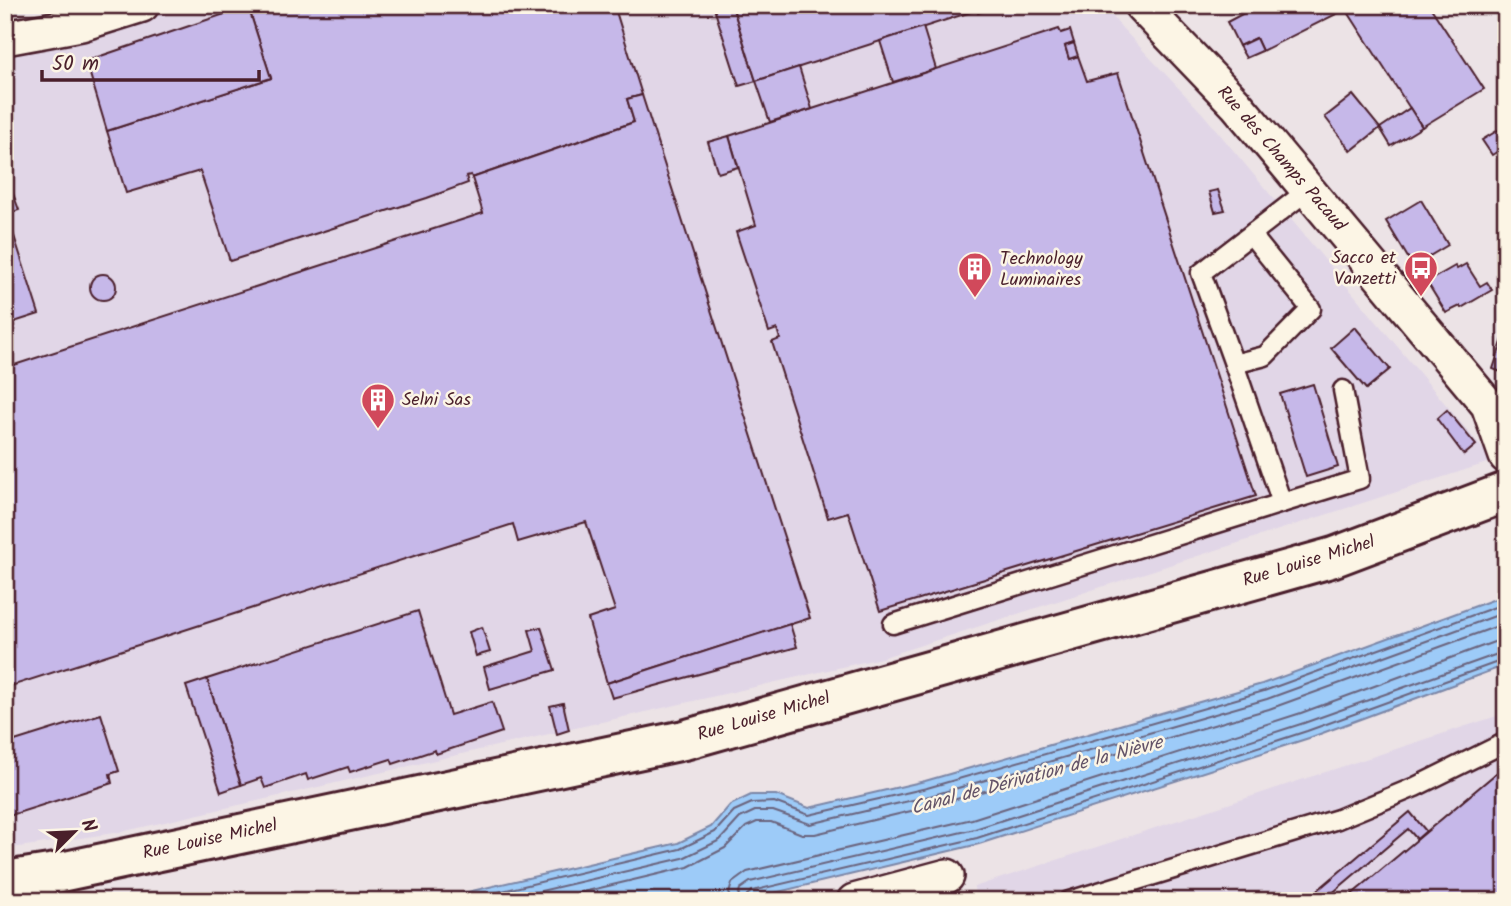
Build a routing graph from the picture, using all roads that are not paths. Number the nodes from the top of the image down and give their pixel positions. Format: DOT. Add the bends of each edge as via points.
graph roads {
  1 [pos="142,5"];
  2 [pos="1158,10"];
  3 [pos="5,38"];
  4 [pos="1308,190"];
  5 [pos="1254,232"];
  6 [pos="1234,365"];
  7 [pos="1343,390"];
  8 [pos="1504,443"];
  9 [pos="1506,492"];
  10 [pos="1282,503"];
  11 [pos="893,624"];
  12 [pos="1506,742"];
  13 [pos="947,876"];
  14 [pos="5,881"];
  15 [pos="1073,900"];
  16 [pos="854,901"];
  1 -- 3 [label="street" via="82,24"];
  2 -- 4 [label="street, Rue des Champs Pacaud"];
  4 -- 5 [label="lane"];
  4 -- 8 [label="street, Rue des Champs Pacaud" via="1488,405"];
  5 -- 6 [label="lane" via="1201,272"];
  5 -- 6 [label="lane" via="1257,242 1311,309 1265,356"];
  6 -- 10 [label="lane"];
  7 -- 10 [label="lane" via="1360,479"];
  9 -- 14 [label="street, Rue Louise Michel" via="1334,557 684,740"];
  10 -- 11 [label="lane"];
  12 -- 15 [label="lane" via="1338,819"];
  13 -- 16 [label="street"];
}
